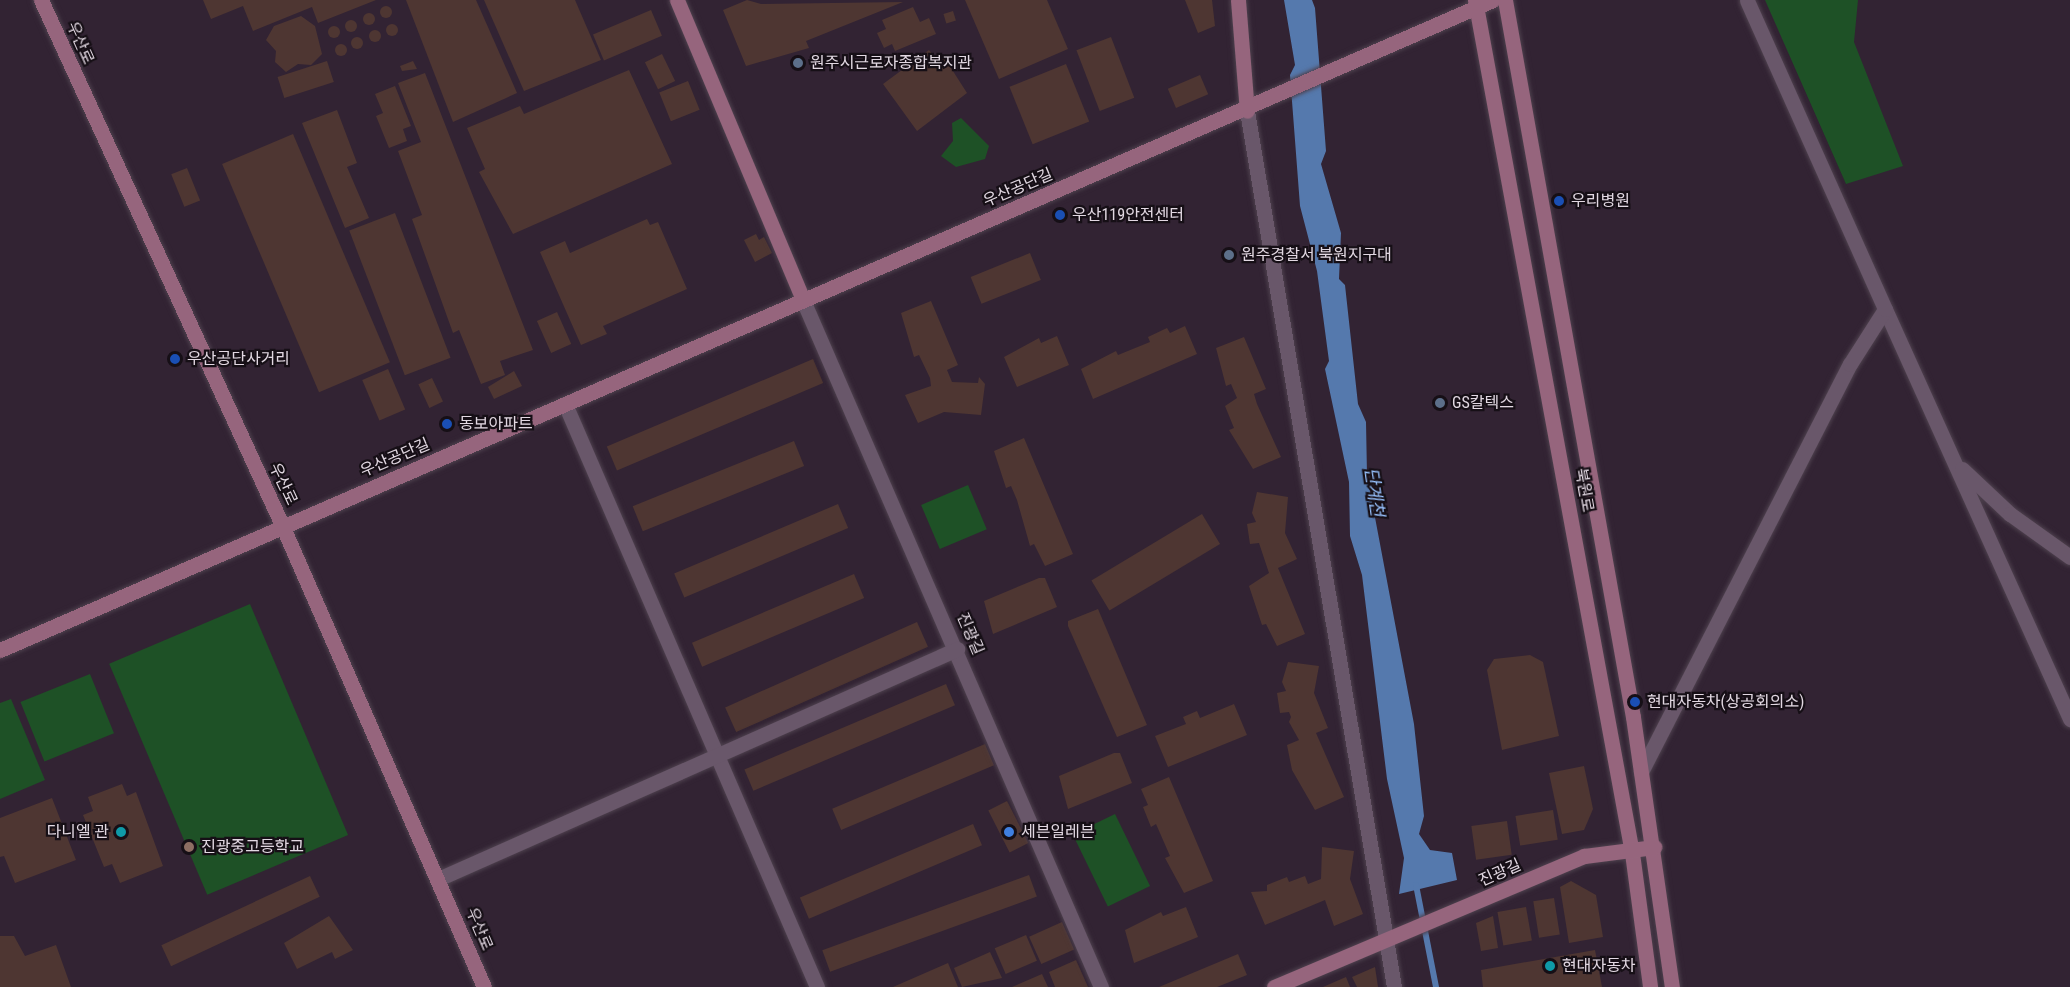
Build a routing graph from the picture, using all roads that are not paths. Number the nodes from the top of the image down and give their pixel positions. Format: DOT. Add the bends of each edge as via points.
graph roads {
  1 [pos="41,0"];
  2 [pos="678,0"];
  3 [pos="1238,0"];
  4 [pos="1493,0"];
  5 [pos="1505,0"];
  6 [pos="1748,0"];
  7 [pos="1476,3"];
  8 [pos="1247,111"];
  9 [pos="802,298"];
  10 [pos="1885,309"];
  11 [pos="565,404"];
  12 [pos="1956,462"];
  13 [pos="282,525"];
  14 [pos="2070,557"];
  15 [pos="957,649"];
  16 [pos="0,650"];
  17 [pos="2070,719"];
  18 [pos="718,755"];
  19 [pos="1641,772"];
  20 [pos="1654,847"];
  21 [pos="1632,853"];
  22 [pos="438,879"];
  23 [pos="1389,940"];
  24 [pos="484,987"];
  25 [pos="817,987"];
  26 [pos="1101,987"];
  27 [pos="1274,987"];
  28 [pos="1394,987"];
  29 [pos="1650,987"];
  30 [pos="1672,987"];
  1 -- 13 [label="street, 우산로"];
  2 -- 9 [label="street"];
  3 -- 8 [label="street"];
  4 -- 7 [label="street"];
  5 -- 19 [label="street, 북원로"];
  6 -- 10 [label="street"];
  7 -- 8 [label="street, 우산공단길"];
  7 -- 21 [label="street, 북원로"];
  8 -- 9 [label="street, 우산공단길"];
  8 -- 23 [label="street"];
  9 -- 11 [label="street, 우산공단길"];
  9 -- 15 [label="street, 진광길"];
  10 -- 12 [label="street"];
  10 -- 19 [label="street" via="1850,364"];
  11 -- 13 [label="street, 우산공단길"];
  11 -- 18 [label="street"];
  12 -- 14 [label="street" via="2010,514"];
  12 -- 17 [label="street"];
  13 -- 16 [label="street, 우산공단길"];
  13 -- 22 [label="street, 우산로"];
  15 -- 18 [label="street"];
  15 -- 26 [label="street, 진광길"];
  18 -- 22 [label="street"];
  18 -- 25 [label="street"];
  19 -- 20 [label="street, 북원로"];
  20 -- 21 [label="street, 진광길"];
  20 -- 30 [label="street, 북원로"];
  21 -- 23 [label="street, 진광길" via="1584,856"];
  21 -- 29 [label="street, 북원로"];
  22 -- 24 [label="street, 우산로"];
  23 -- 27 [label="street, 진광길"];
  23 -- 28 [label="street"];
}
